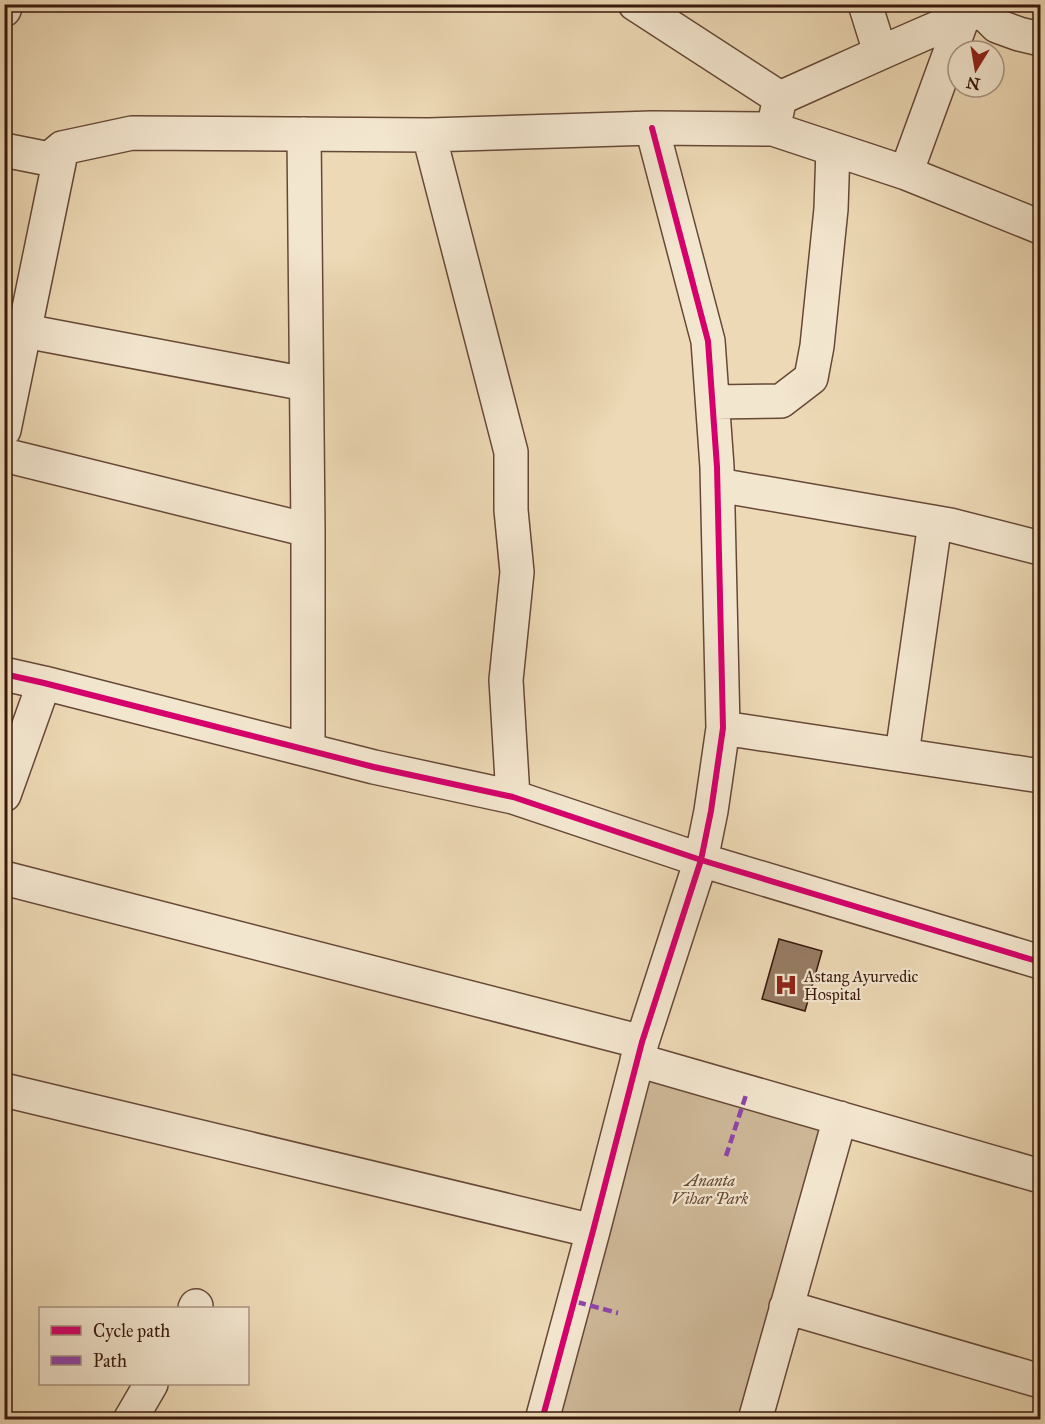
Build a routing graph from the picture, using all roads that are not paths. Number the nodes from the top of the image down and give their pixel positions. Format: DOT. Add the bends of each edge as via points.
graph roads {
  1 [pos="6,4"];
  2 [pos="635,4"];
  3 [pos="865,4"];
  4 [pos="4,10"];
  5 [pos="975,10"];
  6 [pos="1041,39"];
  7 [pos="880,52"];
  8 [pos="777,114"];
  9 [pos="652,128"];
  10 [pos="304,134"];
  11 [pos="429,135"];
  12 [pos="62,148"];
  13 [pos="833,149"];
  14 [pos="4,150"];
  15 [pos="906,173"];
  16 [pos="1041,227"];
  17 [pos="25,331"];
  18 [pos="306,384"];
  19 [pos="713,402"];
  20 [pos="4,430"];
  21 [pos="4,455"];
  22 [pos="718,485"];
  23 [pos="935,523"];
  24 [pos="308,530"];
  25 [pos="1041,548"];
  26 [pos="4,674"];
  27 [pos="44,682"];
  28 [pos="723,728"];
  29 [pos="308,749"];
  30 [pos="902,754"];
  31 [pos="1034,775"];
  32 [pos="4,795"];
  33 [pos="513,797"];
  34 [pos="701,860"];
  35 [pos="4,878"];
  36 [pos="1041,962"];
  37 [pos="639,1051"];
  38 [pos="4,1090"];
  39 [pos="840,1118"];
  40 [pos="1041,1176"];
  41 [pos="593,1231"];
  42 [pos="786,1307"];
  43 [pos="1041,1381"];
  44 [pos="150,1385"];
  45 [pos="130,1419"];
  46 [pos="542,1419"];
  47 [pos="755,1419"];
  1 -- 4 [label="street"];
  2 -- 8 [label="street"];
  3 -- 7 [label="street"];
  5 -- 6 [label="street" via="997,26"];
  5 -- 7 [label="street"];
  5 -- 15 [label="street"];
  7 -- 8 [label="street"];
  8 -- 9 [label="street"];
  8 -- 13 [label="street"];
  9 -- 11 [label="street"];
  9 -- 19 [label="street" via="708,341"];
  10 -- 11 [label="street"];
  10 -- 12 [label="street" via="132,133"];
  10 -- 18 [label="street"];
  11 -- 33 [label="street" via="511,452 517,572 506,680"];
  12 -- 14 [label="street" via="49,159"];
  12 -- 17 [label="street"];
  13 -- 15 [label="street"];
  13 -- 19 [label="street" via="830,221 811,378 781,401"];
  15 -- 16 [label="street"];
  17 -- 18 [label="street"];
  17 -- 20 [label="street"];
  18 -- 24 [label="street"];
  19 -- 22 [label="street"];
  21 -- 24 [label="street"];
  22 -- 23 [label="street"];
  22 -- 28 [label="street"];
  23 -- 25 [label="street"];
  23 -- 30 [label="street"];
  24 -- 29 [label="street"];
  26 -- 27 [label="street"];
  27 -- 29 [label="street"];
  27 -- 32 [label="street"];
  28 -- 30 [label="street"];
  28 -- 34 [label="street"];
  29 -- 33 [label="street"];
  30 -- 31 [label="street"];
  33 -- 34 [label="street"];
  34 -- 36 [label="street"];
  34 -- 37 [label="street"];
  35 -- 37 [label="street"];
  37 -- 39 [label="street"];
  37 -- 41 [label="street"];
  38 -- 41 [label="street"];
  39 -- 40 [label="street"];
  39 -- 42 [label="street"];
  41 -- 46 [label="street"];
  42 -- 43 [label="street"];
  42 -- 47 [label="street"];
  44 -- 45 [label="street"];
}
